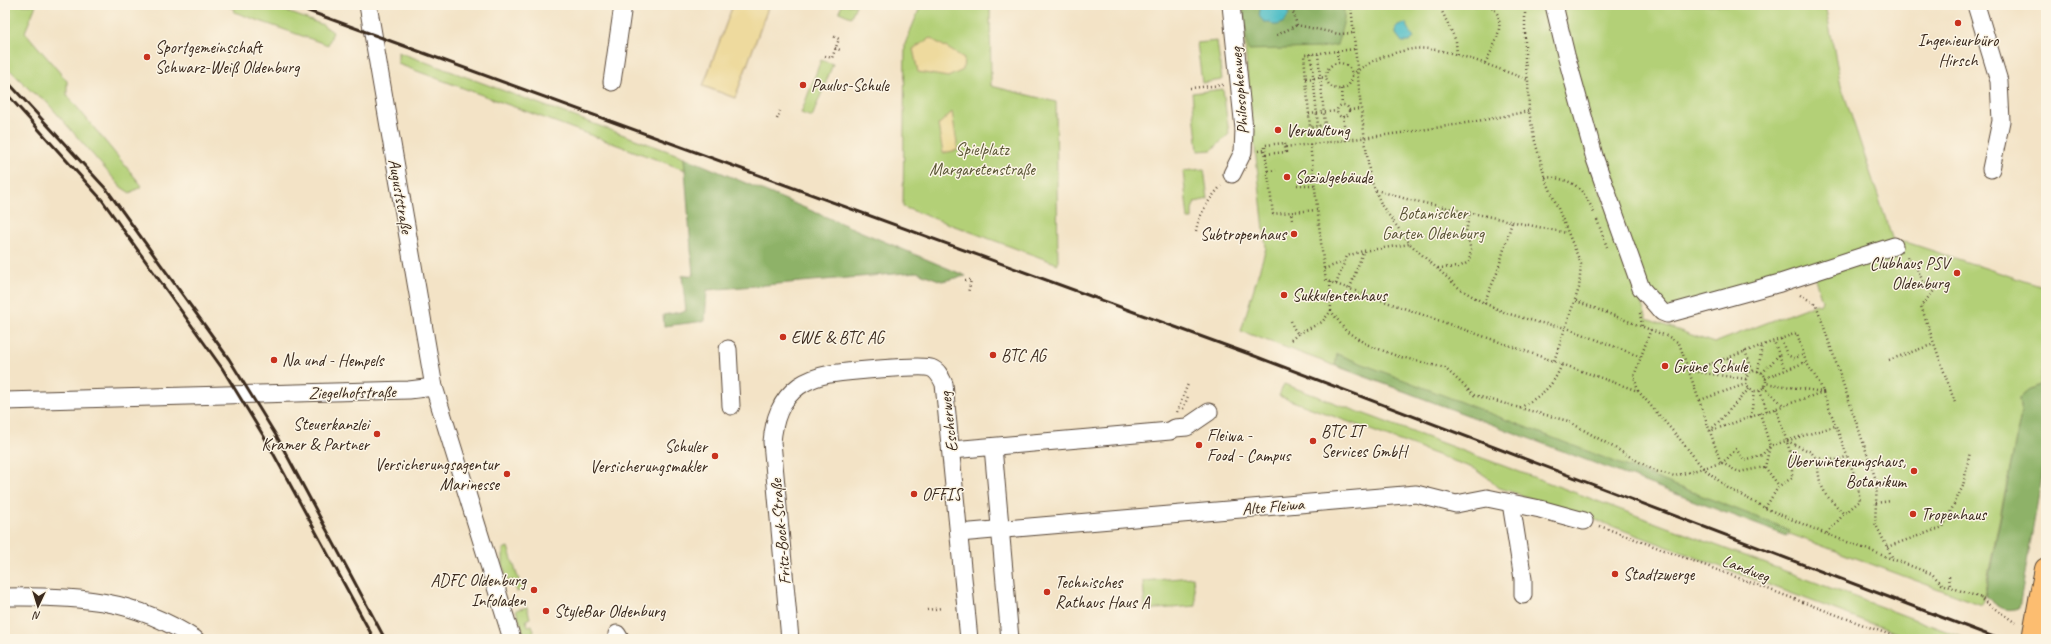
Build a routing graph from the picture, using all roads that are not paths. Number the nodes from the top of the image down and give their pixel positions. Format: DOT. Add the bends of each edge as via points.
graph roads {
  1 [pos="368,5"];
  2 [pos="623,5"];
  3 [pos="1231,5"];
  4 [pos="1554,5"];
  5 [pos="1976,5"];
  6 [pos="612,82"];
  7 [pos="1991,168"];
  8 [pos="1232,174"];
  9 [pos="1894,246"];
  10 [pos="728,349"];
  11 [pos="434,387"];
  12 [pos="5,401"];
  13 [pos="732,406"];
  14 [pos="1209,412"];
  15 [pos="773,425"];
  16 [pos="993,446"];
  17 [pos="952,450"];
  18 [pos="1511,503"];
  19 [pos="1584,520"];
  20 [pos="1000,530"];
  21 [pos="959,533"];
  22 [pos="2044,579"];
  23 [pos="1523,595"];
  24 [pos="5,597"];
  25 [pos="2026,632"];
  26 [pos="195,639"];
  27 [pos="512,639"];
  28 [pos="790,639"];
  29 [pos="969,639"];
  30 [pos="1010,639"];
  1 -- 11 [label="street, Auguststraße"];
  2 -- 6 [label="street"];
  3 -- 8 [label="street, Philosophenweg" via="1244,129 1243,152"];
  4 -- 9 [label="street" via="1595,159 1641,288 1666,314 1780,283"];
  5 -- 7 [label="street" via="1999,81 2002,121"];
  10 -- 13 [label="street"];
  11 -- 12 [label="street, Ziegelhofstraße" via="409,390"];
  11 -- 27 [label="street"];
  14 -- 16 [label="street" via="1187,427 1170,431"];
  15 -- 17 [label="street, Escherweg" via="789,395 812,379 829,374 913,367 930,368 939,374 944,384"];
  15 -- 28 [label="street, Fritz-Bock-Straße" via="772,442"];
  16 -- 17 [label="street"];
  16 -- 20 [label="street"];
  17 -- 21 [label="street, Escherweg"];
  18 -- 19 [label="street, Alte Fleiwa"];
  18 -- 20 [label="street, Alte Fleiwa" via="1487,498 1456,504 1416,494"];
  18 -- 23 [label="street" via="1523,579"];
  20 -- 21 [label="street, Alte Fleiwa"];
  20 -- 30 [label="street"];
  21 -- 29 [label="street, Escherweg"];
  22 -- 25 [label="highway, bridge"];
  24 -- 26 [label="street" via="62,597 108,602 160,619"];
}
